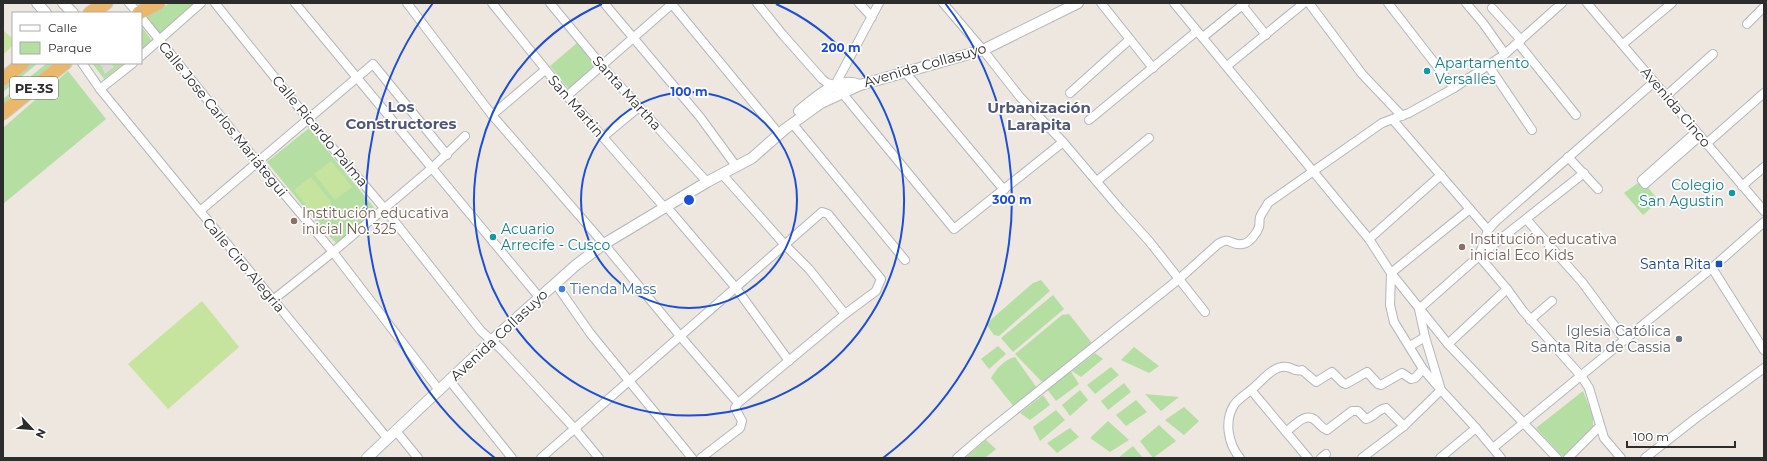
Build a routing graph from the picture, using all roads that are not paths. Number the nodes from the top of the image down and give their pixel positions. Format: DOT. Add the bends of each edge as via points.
graph roads {
  1 [pos="37,3"];
  2 [pos="63,3"];
  3 [pos="106,3"];
  4 [pos="129,3"];
  5 [pos="158,3"];
  6 [pos="201,3"];
  7 [pos="214,3"];
  8 [pos="295,3"];
  9 [pos="407,3"];
  10 [pos="492,3"];
  11 [pos="550,3"];
  12 [pos="604,3"];
  13 [pos="672,3"];
  14 [pos="757,3"];
  15 [pos="859,3"];
  16 [pos="879,3"];
  17 [pos="943,3"];
  18 [pos="1078,3"];
  19 [pos="1101,3"];
  20 [pos="1174,3"];
  21 [pos="1304,3"];
  22 [pos="1310,3"];
  23 [pos="1388,3"];
  24 [pos="1466,3"];
  25 [pos="1562,3"];
  26 [pos="1587,3"];
  27 [pos="1672,3"];
  28 [pos="1244,4"];
  29 [pos="1764,7"];
  30 [pos="1492,8"];
  31 [pos="45,12"];
  32 [pos="72,12"];
  33 [pos="92,12"];
  34 [pos="137,12"];
  35 [pos="140,12"];
  36 [pos="872,17"];
  37 [pos="142,18"];
  38 [pos="1746,24"];
  39 [pos="1200,34"];
  40 [pos="1266,34"];
  41 [pos="633,38"];
  42 [pos="1129,40"];
  43 [pos="159,42"];
  44 [pos="1520,42"];
  45 [pos="1623,44"];
  46 [pos="984,50"];
  47 [pos="1505,54"];
  48 [pos="1713,54"];
  49 [pos="142,55"];
  50 [pos="22,64"];
  51 [pos="64,64"];
  52 [pos="83,64"];
  53 [pos="132,64"];
  54 [pos="1488,65"];
  55 [pos="602,66"];
  56 [pos="1227,66"];
  57 [pos="1153,68"];
  58 [pos="545,70"];
  59 [pos="906,73"];
  60 [pos="357,78"];
  61 [pos="3,79"];
  62 [pos="1654,82"];
  63 [pos="835,85"];
  64 [pos="860,85"];
  65 [pos="1454,88"];
  66 [pos="100,89"];
  67 [pos="1070,93"];
  68 [pos="843,94"];
  69 [pos="1764,94"];
  70 [pos="567,96"];
  71 [pos="1666,96"];
  72 [pos="639,107"];
  73 [pos="3,113"];
  74 [pos="492,115"];
  75 [pos="1576,115"];
  76 [pos="1402,116"];
  77 [pos="308,119"];
  78 [pos="1088,120"];
  79 [pos="1393,120"];
  80 [pos="784,126"];
  81 [pos="1532,130"];
  82 [pos="1698,134"];
  83 [pos="465,136"];
  84 [pos="603,137"];
  85 [pos="1149,138"];
  86 [pos="1063,142"];
  87 [pos="1706,144"];
  88 [pos="447,155"];
  89 [pos="1568,157"];
  90 [pos="258,163"];
  91 [pos="739,164"];
  92 [pos="1764,167"];
  93 [pos="432,168"];
  94 [pos="1313,171"];
  95 [pos="1584,173"];
  96 [pos="722,174"];
  97 [pos="1441,175"];
  98 [pos="1097,181"];
  99 [pos="707,182"];
  100 [pos="1742,186"];
  101 [pos="1004,190"];
  102 [pos="1598,190"];
  103 [pos="665,207"];
  104 [pos="384,208"];
  105 [pos="1470,209"];
  106 [pos="200,211"];
  107 [pos="1764,211"];
  108 [pos="1526,219"];
  109 [pos="1764,222"];
  110 [pos="1488,230"];
  111 [pos="1369,239"];
  112 [pos="604,244"];
  113 [pos="785,245"];
  114 [pos="333,252"];
  115 [pos="1479,256"];
  116 [pos="905,260"];
  117 [pos="1712,268"];
  118 [pos="1392,273"];
  119 [pos="1179,279"];
  120 [pos="555,283"];
  121 [pos="736,288"];
  122 [pos="1507,289"];
  123 [pos="539,297"];
  124 [pos="273,300"];
  125 [pos="1552,300"];
  126 [pos="1419,309"];
  127 [pos="1205,312"];
  128 [pos="845,314"];
  129 [pos="1530,320"];
  130 [pos="681,337"];
  131 [pos="1425,337"];
  132 [pos="1625,340"];
  133 [pos="491,341"];
  134 [pos="1448,344"];
  135 [pos="1410,346"];
  136 [pos="1764,350"];
  137 [pos="789,361"];
  138 [pos="1764,368"];
  139 [pos="1423,369"];
  140 [pos="1582,376"];
  141 [pos="450,381"];
  142 [pos="628,382"];
  143 [pos="439,390"];
  144 [pos="1251,390"];
  145 [pos="1441,390"];
  146 [pos="738,402"];
  147 [pos="1524,423"];
  148 [pos="1404,426"];
  149 [pos="1600,426"];
  150 [pos="575,428"];
  151 [pos="1476,428"];
  152 [pos="396,431"];
  153 [pos="1286,432"];
  154 [pos="388,439"];
  155 [pos="1493,448"];
  156 [pos="367,458"];
  157 [pos="418,458"];
  158 [pos="512,458"];
  159 [pos="541,458"];
  160 [pos="599,458"];
  161 [pos="692,458"];
  162 [pos="701,458"];
  163 [pos="957,458"];
  164 [pos="1240,458"];
  165 [pos="1308,458"];
  166 [pos="1362,458"];
  167 [pos="1440,458"];
  168 [pos="1501,458"];
  169 [pos="1557,458"];
  170 [pos="1568,458"];
  171 [pos="1621,458"];
  172 [pos="1645,458"];
  1 -- 31 [label="street"];
  2 -- 32 [label="street"];
  3 -- 33 [label="highway"];
  4 -- 34 [label="street"];
  5 -- 35 [label="highway"];
  6 -- 43 [label="street"];
  7 -- 77 [label="street, Calle Ricardo Palma"];
  8 -- 60 [label="street"];
  9 -- 74 [label="street"];
  10 -- 58 [label="street, San Martin"];
  11 -- 55 [label="street, Santa Martha"];
  12 -- 41 [label="street"];
  13 -- 41 [label="street"];
  13 -- 80 [label="street"];
  14 -- 63 [label="street" via="822,79"];
  15 -- 36 [label="street"];
  16 -- 36 [label="street"];
  17 -- 46 [label="street"];
  18 -- 46 [label="street, Avenida Collasuyo"];
  19 -- 42 [label="street"];
  20 -- 39 [label="street"];
  21 -- 40 [label="street"];
  22 -- 76 [label="street" via="1362,74"];
  23 -- 65 [label="street"];
  24 -- 47 [label="street"];
  25 -- 44 [label="street"];
  26 -- 45 [label="street, Avenida Cinco"];
  27 -- 45 [label="street"];
  28 -- 39 [label="street"];
  28 -- 40 [label="street"];
  29 -- 38 [label="street"];
  30 -- 44 [label="street"];
  36 -- 63 [label="street"];
  37 -- 43 [label="street, Calle Jose Carlos Mariátegui"];
  39 -- 56 [label="street"];
  39 -- 57 [label="street"];
  40 -- 56 [label="street"];
  41 -- 55 [label="street"];
  41 -- 91 [label="street"];
  42 -- 57 [label="street"];
  42 -- 67 [label="street"];
  43 -- 49 [label="street"];
  43 -- 90 [label="street, Calle Jose Carlos Mariátegui"];
  44 -- 47 [label="street"];
  44 -- 75 [label="street"];
  45 -- 62 [label="street, Avenida Cinco"];
  46 -- 59 [label="street, Avenida Collasuyo"];
  46 -- 86 [label="street" via="1020,97"];
  47 -- 54 [label="street"];
  48 -- 71 [label="street"];
  50 -- 61 [label="highway, PE-3S"];
  51 -- 73 [label="highway, PE-3S"];
  52 -- 66 [label="street, Calle Ciro Alegria"];
  53 -- 66 [label="street"];
  54 -- 65 [label="street"];
  54 -- 81 [label="street"];
  55 -- 70 [label="street"];
  55 -- 72 [label="street, Santa Martha"];
  56 -- 94 [label="street"];
  57 -- 78 [label="street"];
  58 -- 70 [label="street, San Martin"];
  58 -- 74 [label="street"];
  59 -- 64 [label="street, Avenida Collasuyo"];
  59 -- 101 [label="street"];
  60 -- 77 [label="street"];
  60 -- 88 [label="street" via="373,64"];
  60 -- 93 [label="street"];
  62 -- 71 [label="street, Avenida Cinco"];
  62 -- 89 [label="street"];
  63 -- 64 [label="street, Avenida Collasuyo" via="847,82"];
  63 -- 68 [label="street"];
  63 -- 80 [label="street, Avenida Collasuyo" via="823,92"];
  64 -- 68 [label="street, Avenida Collasuyo"];
  65 -- 76 [label="street"];
  66 -- 106 [label="street, Calle Ciro Alegria"];
  68 -- 80 [label="street, Avenida Collasuyo" via="820,103"];
  68 -- 101 [label="street" via="954,229"];
  69 -- 87 [label="street"];
  70 -- 84 [label="street, San Martin"];
  71 -- 82 [label="street, Avenida Cinco"];
  72 -- 84 [label="street"];
  72 -- 99 [label="street, Santa Martha"];
  74 -- 112 [label="street"];
  76 -- 79 [label="street"];
  77 -- 90 [label="street"];
  77 -- 104 [label="street, Calle Ricardo Palma"];
  79 -- 94 [label="street" via="1382,122"];
  79 -- 97 [label="street"];
  80 -- 91 [label="street, Avenida Collasuyo"];
  80 -- 116 [label="street"];
  82 -- 82 [label="street" via="1645,184 1642,180"];
  82 -- 87 [label="street, Avenida Cinco"];
  83 -- 88 [label="street"];
  84 -- 103 [label="street, San Martin"];
  85 -- 98 [label="street"];
  86 -- 98 [label="street"];
  86 -- 101 [label="street"];
  87 -- 100 [label="street, Avenida Cinco"];
  88 -- 93 [label="street"];
  89 -- 95 [label="street"];
  89 -- 110 [label="street"];
  90 -- 106 [label="street"];
  90 -- 114 [label="street, Calle Jose Carlos Mariátegui"];
  91 -- 96 [label="street, Avenida Collasuyo"];
  92 -- 100 [label="street"];
  93 -- 104 [label="street"];
  93 -- 123 [label="street"];
  94 -- 111 [label="street"];
  94 -- 119 [label="street" via="1268,203 1260,218 1256,234 1247,242 1235,244 1224,240"];
  95 -- 102 [label="street"];
  95 -- 108 [label="street"];
  96 -- 99 [label="street, Avenida Collasuyo"];
  96 -- 113 [label="street"];
  97 -- 105 [label="street"];
  97 -- 111 [label="street"];
  98 -- 119 [label="street"];
  99 -- 103 [label="street, Avenida Collasuyo"];
  100 -- 107 [label="street, Avenida Cinco"];
  103 -- 112 [label="street, Avenida Collasuyo"];
  103 -- 121 [label="street, San Martin"];
  104 -- 114 [label="street"];
  104 -- 133 [label="street, Calle Ricardo Palma"];
  105 -- 110 [label="street"];
  105 -- 118 [label="street"];
  106 -- 124 [label="street, Calle Ciro Alegria"];
  108 -- 115 [label="street"];
  108 -- 132 [label="street" via="1582,282"];
  109 -- 117 [label="street"];
  110 -- 115 [label="street"];
  111 -- 118 [label="street"];
  112 -- 120 [label="street, Avenida Collasuyo"];
  112 -- 130 [label="street"];
  113 -- 121 [label="street"];
  113 -- 128 [label="street" via="809,269"];
  113 -- 128 [label="street" via="822,212 828,214 881,280 876,291"];
  114 -- 124 [label="street"];
  114 -- 143 [label="street, Calle Jose Carlos Mariátegui"];
  115 -- 122 [label="street"];
  115 -- 126 [label="street"];
  117 -- 132 [label="street"];
  117 -- 136 [label="street"];
  118 -- 126 [label="street"];
  118 -- 135 [label="street" via="1390,305 1394,322"];
  119 -- 127 [label="street"];
  119 -- 163 [label="street"];
  120 -- 123 [label="street, Avenida Collasuyo"];
  120 -- 142 [label="street"];
  121 -- 130 [label="street"];
  121 -- 137 [label="street, San Martin"];
  122 -- 129 [label="street"];
  122 -- 134 [label="street"];
  123 -- 133 [label="street, Avenida Collasuyo"];
  124 -- 154 [label="street, Calle Ciro Alegria"];
  125 -- 129 [label="street"];
  126 -- 131 [label="street"];
  126 -- 134 [label="street"];
  128 -- 137 [label="street"];
  129 -- 140 [label="street"];
  130 -- 142 [label="street"];
  130 -- 146 [label="street"];
  131 -- 135 [label="street"];
  131 -- 145 [label="street"];
  132 -- 140 [label="street"];
  133 -- 141 [label="street, Avenida Collasuyo"];
  133 -- 150 [label="street, Calle Ricardo Palma"];
  134 -- 147 [label="street"];
  135 -- 139 [label="street"];
  137 -- 146 [label="street"];
  138 -- 172 [label="street"];
  139 -- 144 [label="street" via="1411,379 1402,373 1381,385 1367,372 1346,384 1332,372 1316,382 1302,370 1276,368"];
  139 -- 145 [label="street"];
  140 -- 147 [label="street"];
  140 -- 149 [label="street" via="1589,388"];
  141 -- 143 [label="street, Avenida Collasuyo"];
  141 -- 158 [label="street"];
  142 -- 150 [label="street"];
  142 -- 161 [label="street"];
  143 -- 152 [label="street, Avenida Collasuyo"];
  144 -- 153 [label="street"];
  144 -- 164 [label="street" via="1235,404 1227,425 1231,443"];
  145 -- 148 [label="street"];
  145 -- 151 [label="street"];
  146 -- 162 [label="street" via="736,408 742,421 740,428"];
  147 -- 155 [label="street"];
  147 -- 169 [label="street"];
  148 -- 153 [label="street" via="1386,408 1382,408 1366,419 1358,411 1352,411 1327,430 1323,429 1315,418 1308,416"];
  148 -- 166 [label="street"];
  149 -- 170 [label="street"];
  149 -- 171 [label="street" via="1604,438"];
  150 -- 159 [label="street"];
  150 -- 160 [label="street, Calle Ricardo Palma"];
  151 -- 155 [label="street"];
  151 -- 167 [label="street"];
  152 -- 154 [label="street, Avenida Collasuyo"];
  152 -- 157 [label="street"];
  153 -- 165 [label="street"];
  154 -- 156 [label="street, Avenida Collasuyo"];
  155 -- 168 [label="street"];
}
